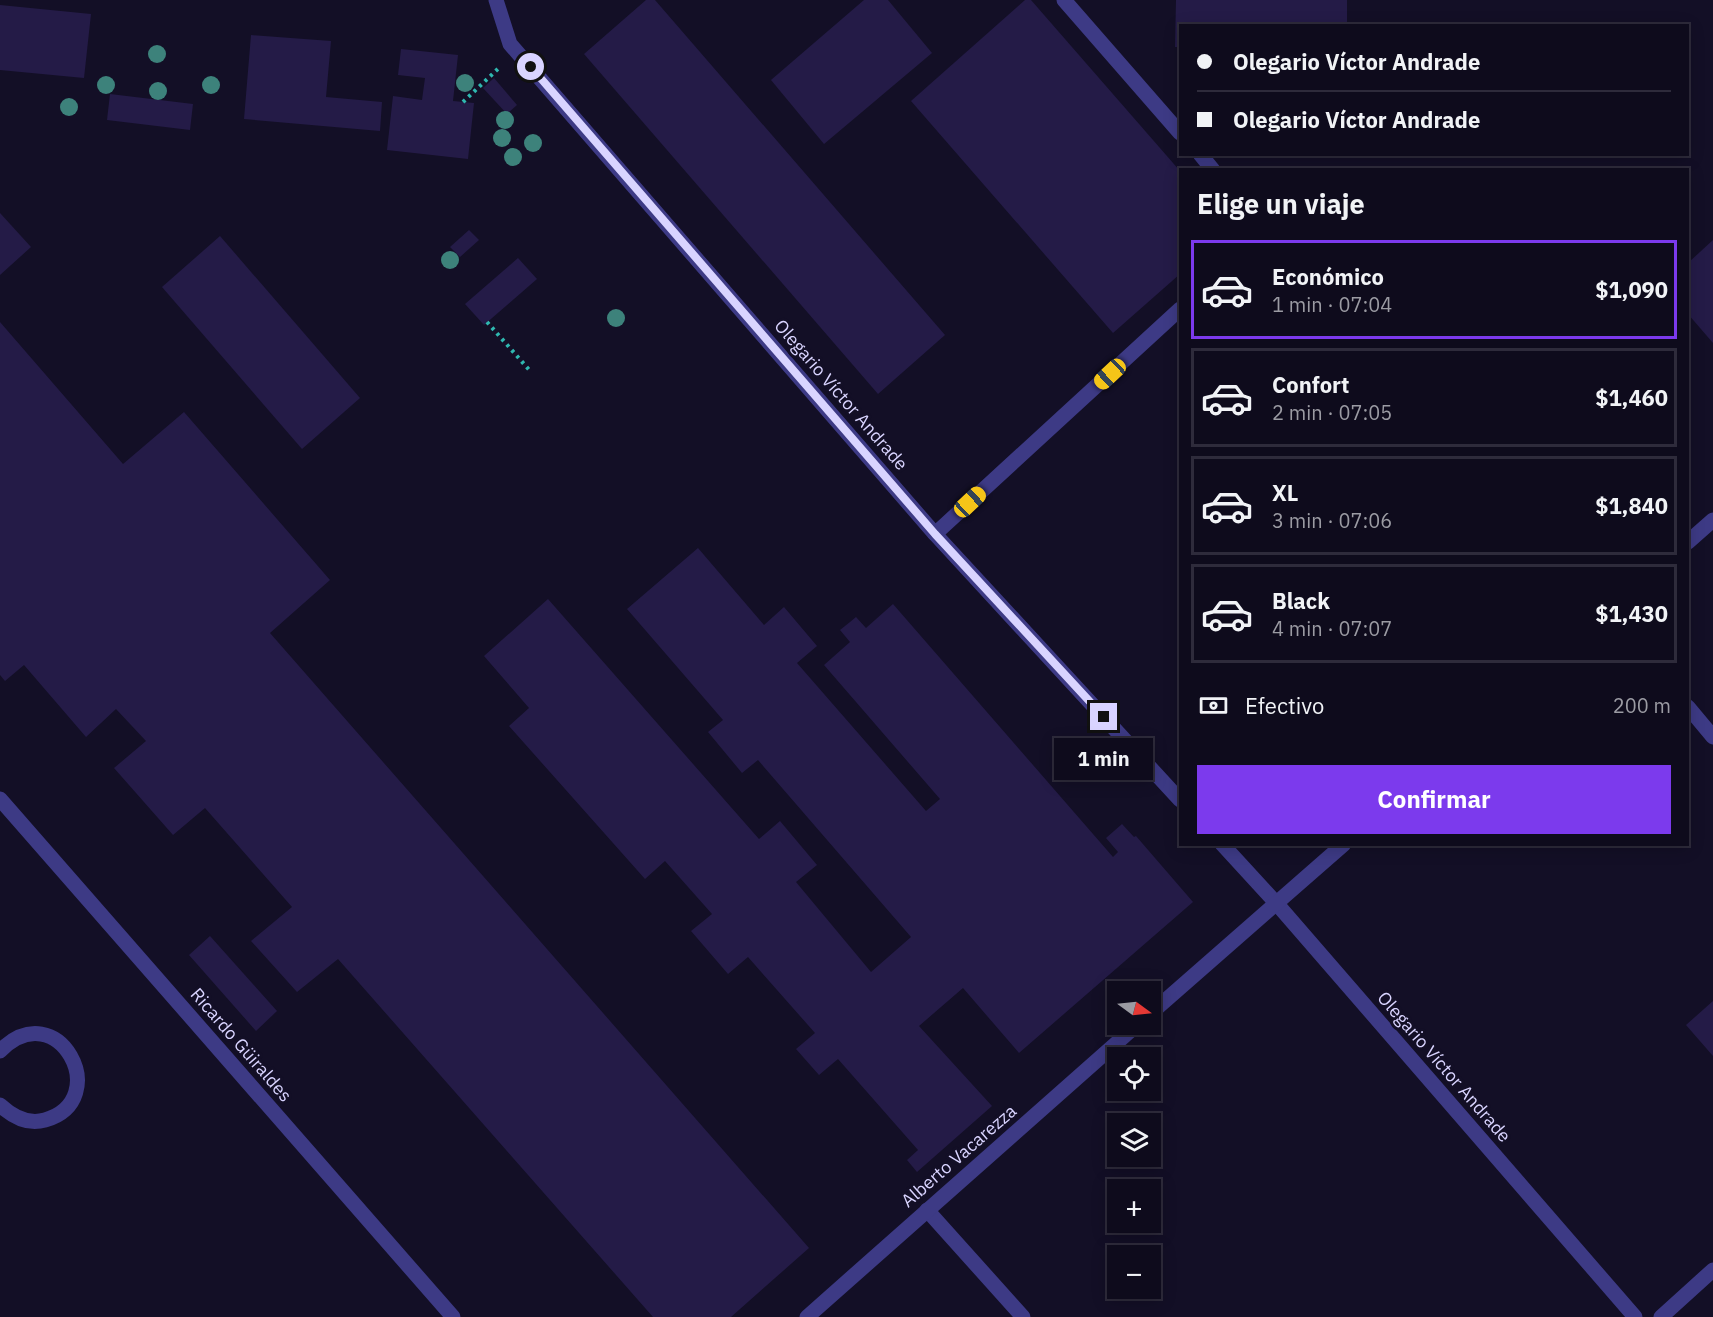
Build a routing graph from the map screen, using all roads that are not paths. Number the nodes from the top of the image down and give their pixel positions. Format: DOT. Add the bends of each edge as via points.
graph roads {
  1 [pos="496,0"];
  2 [pos="1064,0"];
  3 [pos="1179,132"];
  4 [pos="1202,156"];
  5 [pos="1211,168"];
  6 [pos="1179,310"];
  7 [pos="1713,520"];
  8 [pos="935,534"];
  9 [pos="1689,541"];
  10 [pos="1689,709"];
  11 [pos="1713,737"];
  12 [pos="0,799"];
  13 [pos="1179,799"];
  14 [pos="1224,846"];
  15 [pos="1342,846"];
  16 [pos="1276,904"];
  17 [pos="1161,1004"];
  18 [pos="1126,1035"];
  19 [pos="0,1051"];
  20 [pos="0,1105"];
  21 [pos="927,1210"];
  22 [pos="1713,1270"];
  23 [pos="453,1317"];
  24 [pos="807,1317"];
  25 [pos="1023,1317"];
  26 [pos="1635,1317"];
  27 [pos="1661,1317"];
  1 -- 8 [label="street, Olegario Víctor Andrade" via="510,44"];
  2 -- 3 [label="street"];
  4 -- 5 [label="street"];
  6 -- 8 [label="street"];
  7 -- 9 [label="street"];
  8 -- 13 [label="street, Olegario Víctor Andrade"];
  10 -- 11 [label="street"];
  12 -- 23 [label="street, Ricardo Güiraldes"];
  14 -- 16 [label="street, Olegario Víctor Andrade"];
  15 -- 16 [label="street"];
  16 -- 17 [label="street"];
  16 -- 26 [label="street, Olegario Víctor Andrade"];
  18 -- 21 [label="street, Alberto Vacarezza"];
  19 -- 20 [label="street" via="21,1036 49,1036 70,1052 77,1066 78,1082 66,1108 54,1118 39,1122 23,1120"];
  21 -- 24 [label="street, Alberto Vacarezza"];
  21 -- 25 [label="street"];
  22 -- 27 [label="street"];
}
